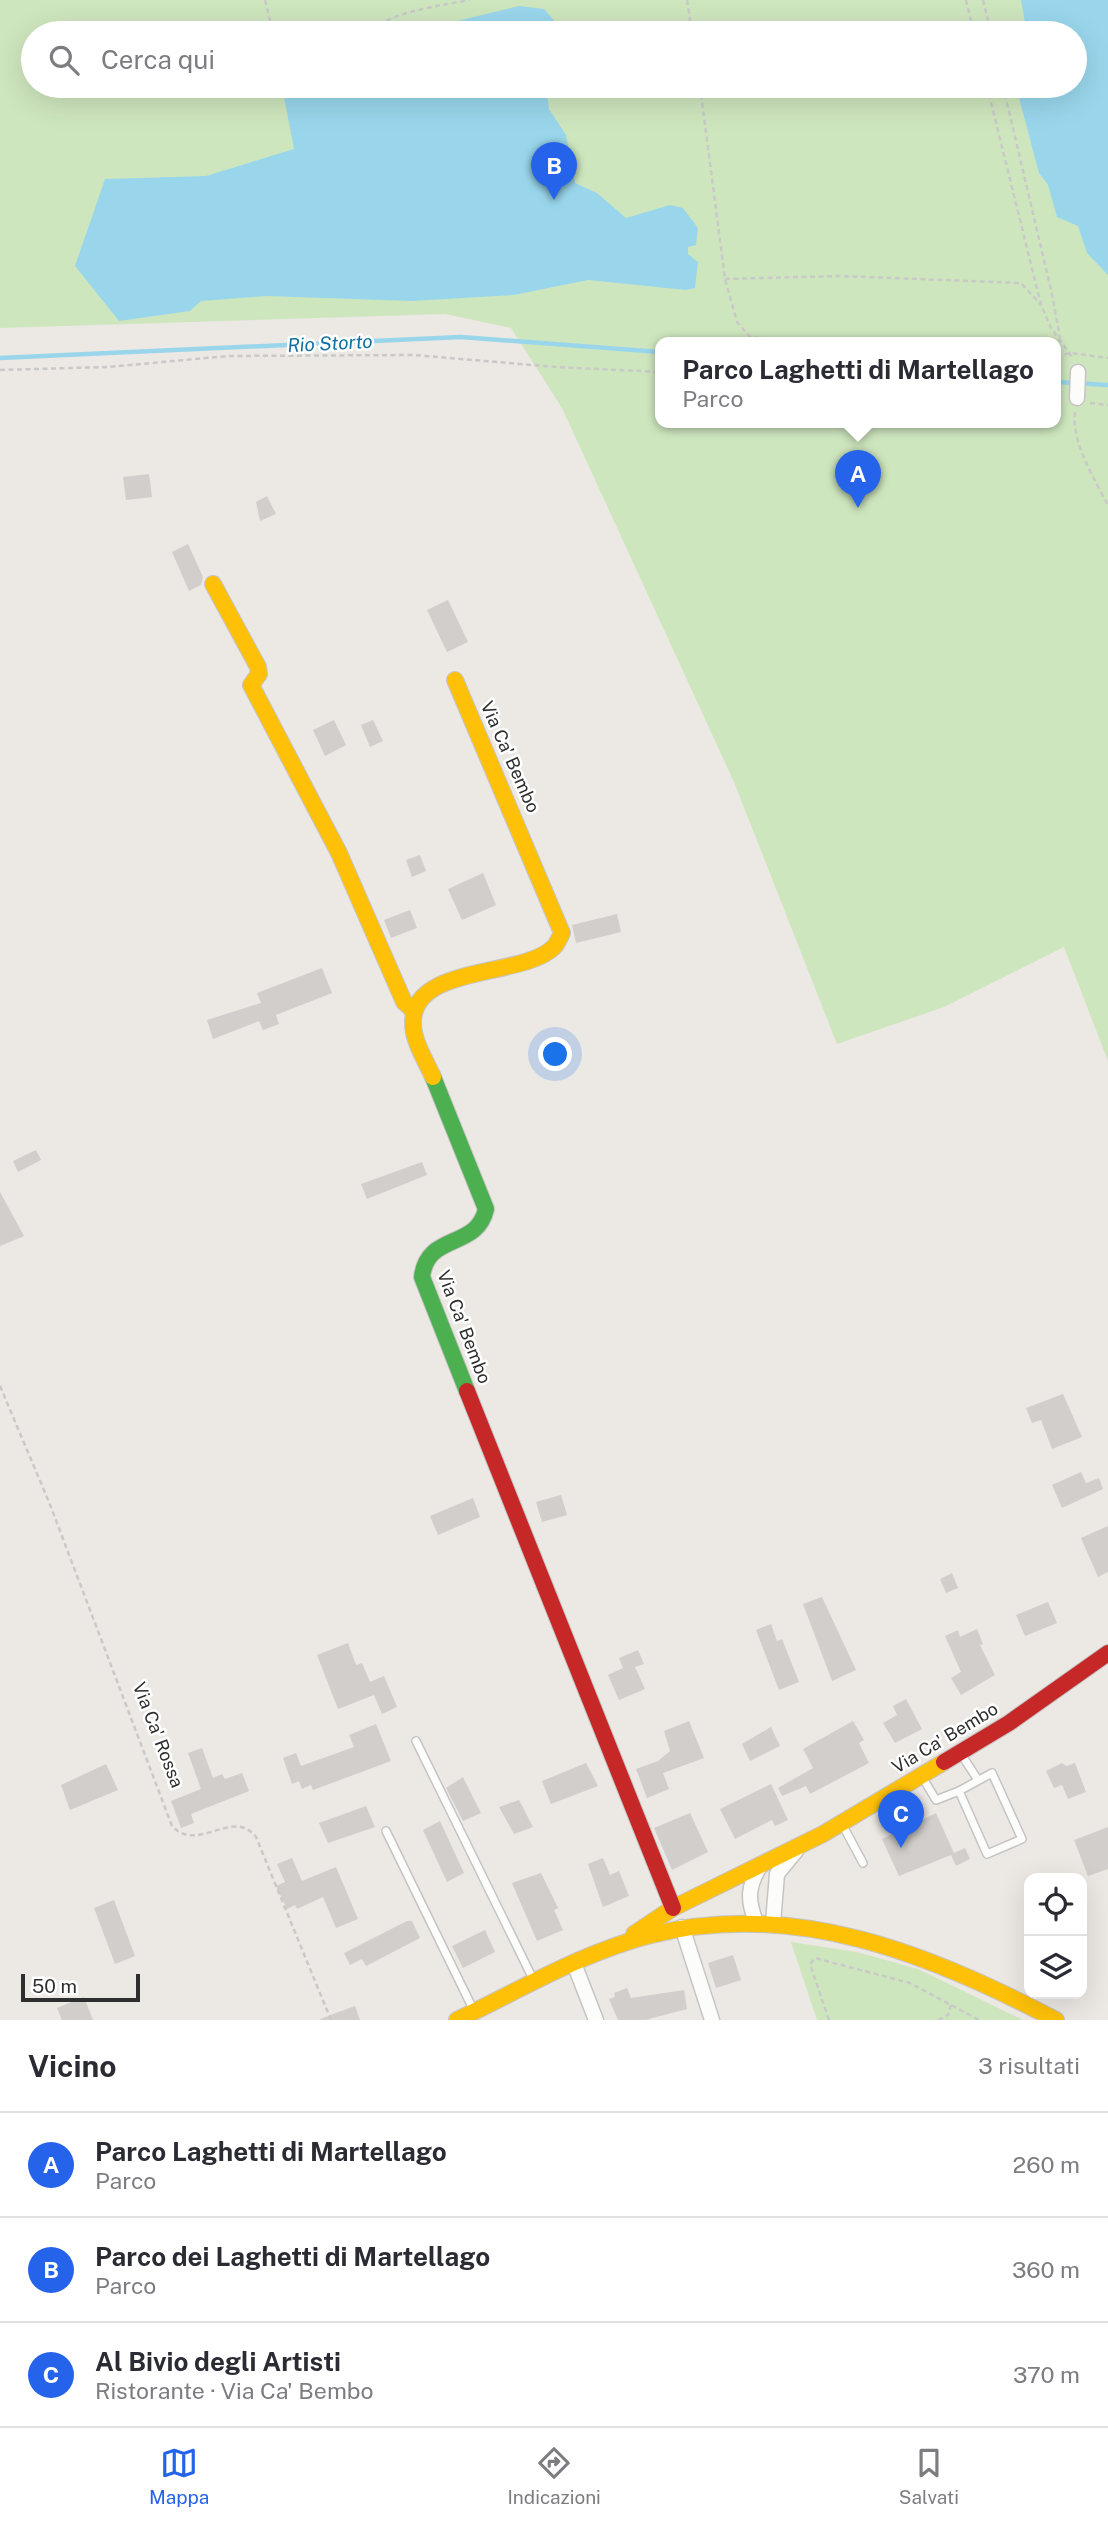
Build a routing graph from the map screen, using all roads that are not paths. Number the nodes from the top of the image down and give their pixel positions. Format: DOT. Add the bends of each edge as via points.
graph roads {
  1 [pos="1078,372"];
  2 [pos="1077,398"];
  3 [pos="213,584"];
  4 [pos="455,680"];
  5 [pos="414,1011"];
  6 [pos="1108,1653"];
  7 [pos="416,1741"];
  8 [pos="960,1752"];
  9 [pos="921,1775"];
  10 [pos="978,1780"];
  11 [pos="960,1791"];
  12 [pos="841,1823"];
  13 [pos="386,1830"];
  14 [pos="797,1849"];
  15 [pos="863,1863"];
  16 [pos="761,1865"];
  17 [pos="673,1908"];
  18 [pos="756,1922"];
  19 [pos="773,1923"];
  20 [pos="682,1927"];
  21 [pos="610,1949"];
  22 [pos="575,1966"];
  23 [pos="536,1984"];
  24 [pos="474,2012"];
  25 [pos="457,2020"];
  26 [pos="596,2020"];
  27 [pos="712,2020"];
  28 [pos="1056,2020"];
  1 -- 2 [label="street"];
  3 -- 5 [label="street" via="258,667 251,685 339,853 404,1002"];
  4 -- 5 [label="street, Via Ca' Bembo" via="562,933 548,953 439,987"];
  5 -- 17 [label="street, Via Ca' Bembo" via="412,1022 424,1055 486,1209 477,1230 438,1247 424,1261 421,1268 426,1288"];
  6 -- 8 [label="street, Via Ca' Bembo"];
  7 -- 23 [label="lane"];
  8 -- 9 [label="street, Via Ca' Bembo"];
  8 -- 10 [label="lane"];
  9 -- 11 [label="lane" via="936,1800"];
  9 -- 12 [label="street, Via Ca' Bembo"];
  10 -- 11 [label="lane"];
  10 -- 11 [label="lane" via="992,1773 1022,1839 987,1854"];
  12 -- 14 [label="street, Via Ca' Bembo"];
  12 -- 15 [label="lane"];
  13 -- 24 [label="lane"];
  14 -- 16 [label="street, Via Ca' Bembo"];
  14 -- 19 [label="street, Via Ca' Bembo" via="777,1874"];
  16 -- 17 [label="street, Via Ca' Bembo"];
  16 -- 18 [label="street" via="748,1900"];
  17 -- 21 [label="street, Via Ca' Bembo"];
  18 -- 19 [label="street"];
  18 -- 20 [label="street"];
  19 -- 28 [label="street" via="862,1937 938,1963"];
  20 -- 21 [label="street"];
  20 -- 27 [label="street"];
  21 -- 22 [label="street"];
  22 -- 23 [label="street"];
  22 -- 26 [label="street"];
  23 -- 24 [label="street"];
  24 -- 25 [label="street"];
}
